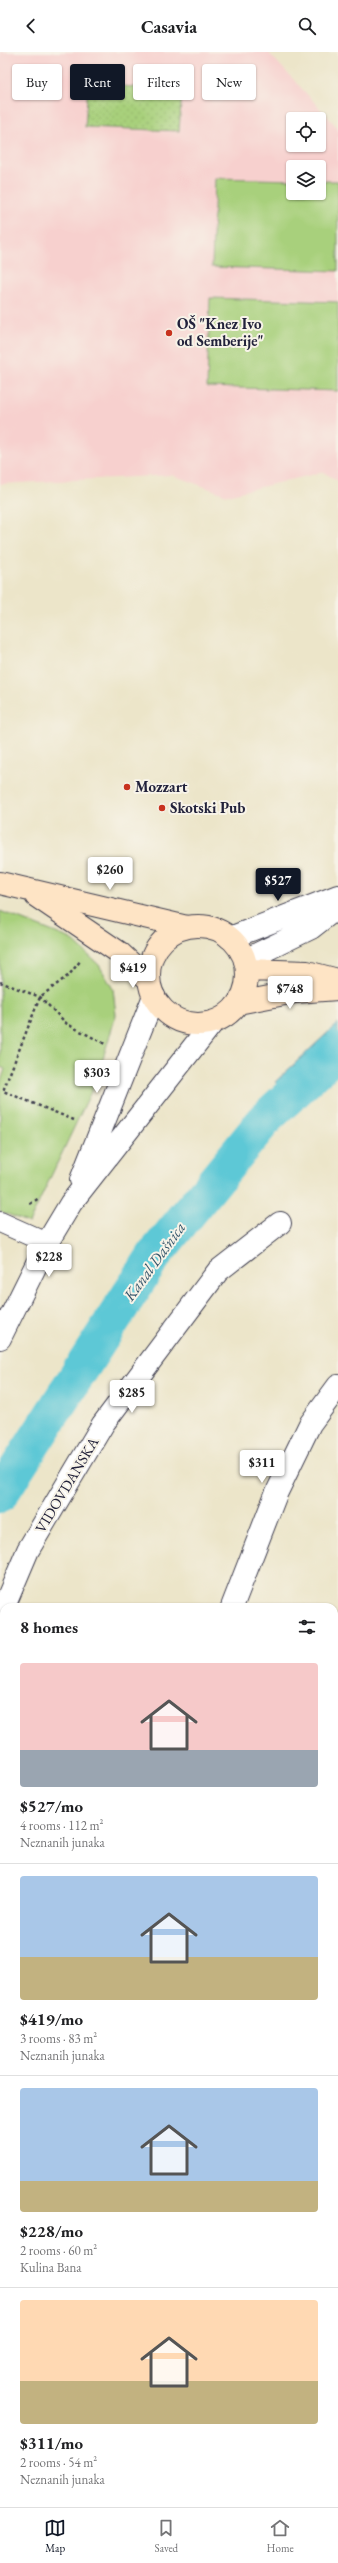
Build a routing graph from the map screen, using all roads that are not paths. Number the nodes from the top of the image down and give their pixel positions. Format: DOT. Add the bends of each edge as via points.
graph roads {
  1 [pos="0,882"];
  2 [pos="25,889"];
  3 [pos="338,896"];
  4 [pos="338,908"];
  5 [pos="187,927"];
  6 [pos="230,938"];
  7 [pos="246,965"];
  8 [pos="338,980"];
  9 [pos="151,988"];
  10 [pos="338,989"];
  11 [pos="238,1003"];
  12 [pos="212,1022"];
  13 [pos="71,1204"];
  14 [pos="0,1222"];
  15 [pos="280,1224"];
  16 [pos="47,1243"];
  17 [pos="0,1338"];
  18 [pos="338,1386"];
  19 [pos="6,1603"];
  20 [pos="234,1603"];
  1 -- 2 [label="main road"];
  2 -- 5 [label="main road"];
  2 -- 9 [label="main road" via="120,953"];
  3 -- 6 [label="street"];
  4 -- 7 [label="street" via="311,928"];
  5 -- 6 [label="main road" via="202,926 217,930"];
  5 -- 9 [label="main road" via="171,934 158,946 150,962"];
  6 -- 7 [label="main road"];
  7 -- 8 [label="main road" via="307,972"];
  7 -- 11 [label="main road" via="246,988"];
  9 -- 12 [label="main road" via="164,1011 179,1020 195,1024"];
  9 -- 13 [label="street"];
  10 -- 11 [label="main road" via="295,992"];
  11 -- 12 [label="main road" via="227,1014"];
  12 -- 13 [label="street"];
  13 -- 16 [label="street"];
  14 -- 16 [label="lane"];
  15 -- 19 [label="street, VIDOVDANSKA" via="218,1271 103,1424 28,1550"];
  16 -- 17 [label="street"];
  18 -- 20 [label="street" via="310,1424 276,1494"];
}
